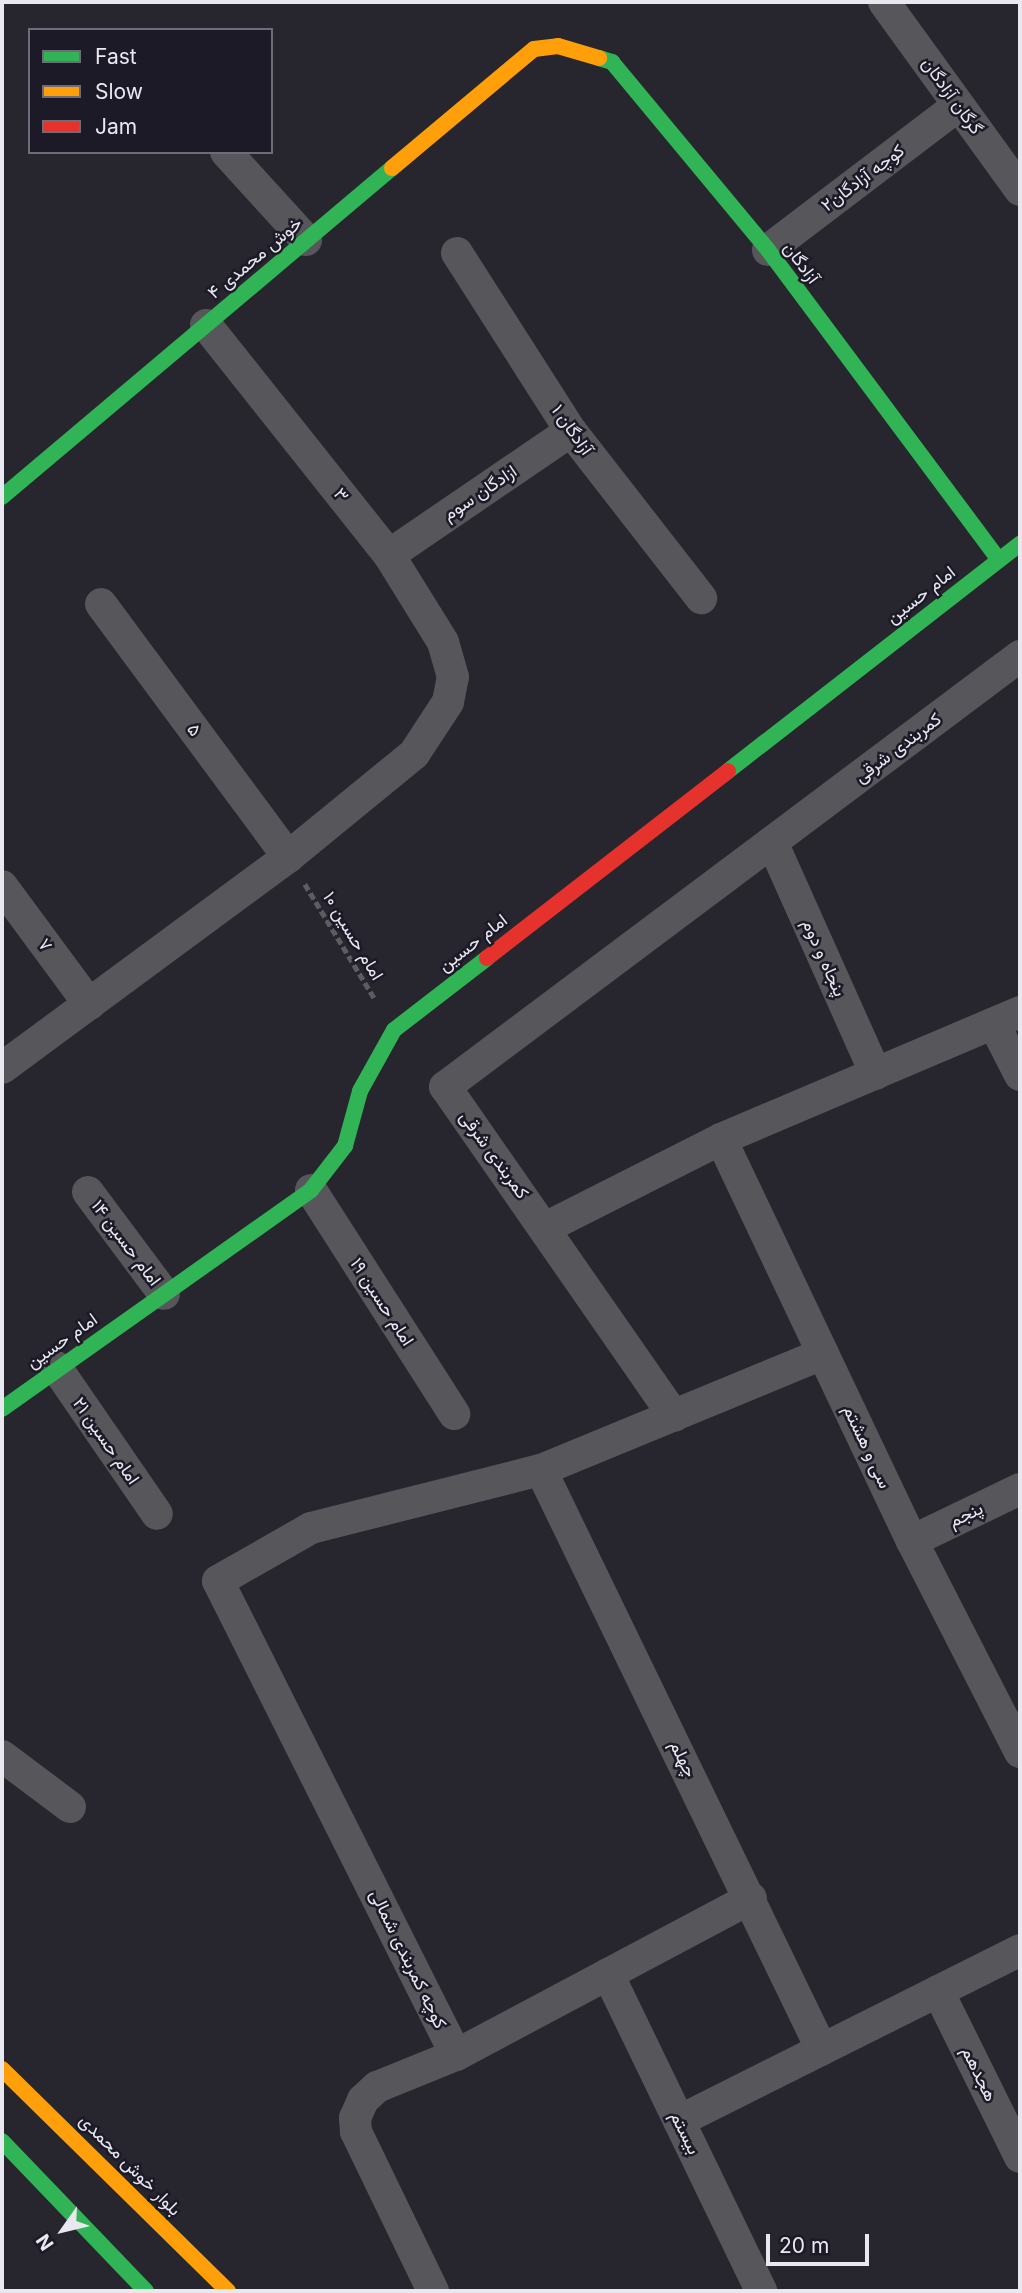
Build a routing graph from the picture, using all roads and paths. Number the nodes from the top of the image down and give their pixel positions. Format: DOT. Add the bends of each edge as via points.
graph roads {
  1 [pos="884,2"];
  2 [pos="534,49"];
  3 [pos="958,106"];
  4 [pos="228,154"];
  5 [pos="1020,190"];
  6 [pos="306,240"];
  7 [pos="768,250"];
  8 [pos="457,253"];
  9 [pos="205,325"];
  10 [pos="570,431"];
  11 [pos="2,497"];
  12 [pos="1020,544"];
  13 [pos="389,555"];
  14 [pos="998,559"];
  15 [pos="701,598"];
  16 [pos="101,604"];
  17 [pos="1017,669"];
  18 [pos="772,842"];
  19 [pos="288,856"];
  20 [pos="2,886"];
  21 [pos="89,1004"];
  22 [pos="1007,1018"];
  23 [pos="394,1030"];
  24 [pos="2,1068"];
  25 [pos="876,1074"];
  26 [pos="1020,1075"];
  27 [pos="722,1139"];
  28 [pos="311,1190"];
  29 [pos="88,1192"];
  30 [pos="547,1227"];
  31 [pos="164,1294"];
  32 [pos="823,1354"];
  33 [pos="56,1367"];
  34 [pos="2,1409"];
  35 [pos="454,1414"];
  36 [pos="674,1416"];
  37 [pos="541,1470"];
  38 [pos="1020,1489"];
  39 [pos="157,1514"];
  40 [pos="912,1541"];
  41 [pos="1020,1752"];
  42 [pos="2,1756"];
  43 [pos="70,1807"];
  44 [pos="751,1898"];
  45 [pos="1020,1950"];
  46 [pos="608,1974"];
  47 [pos="938,1992"];
  48 [pos="822,2050"];
  49 [pos="456,2055"];
  50 [pos="2,2069"];
  51 [pos="679,2121"];
  52 [pos="2,2141"];
  53 [pos="1020,2157"];
  54 [pos="211,2284"];
  55 [pos="146,2291"];
  56 [pos="228,2291"];
  57 [pos="433,2291"];
  58 [pos="761,2291"];
  1 -- 3 [label="street, گرگان آزادگان"];
  2 -- 6 [label="street, خوش محمدی ۴"];
  2 -- 7 [label="street, آزادگان" via="558,46 612,62"];
  3 -- 5 [label="street, گرگان آزادگان"];
  3 -- 7 [label="street, کوچه آزادگان۲"];
  4 -- 6 [label="street"];
  6 -- 9 [label="street, خوش محمدی ۴"];
  7 -- 14 [label="street, آزادگان"];
  8 -- 10 [label="street, آزادگان ۱"];
  9 -- 11 [label="street, خوش محمدی ۴"];
  9 -- 13 [label="street, ۳"];
  10 -- 13 [label="street, ازادگان سوم"];
  10 -- 15 [label="street, آزادگان ۱"];
  12 -- 14 [label="street, امام حسین"];
  13 -- 19 [label="street, ۳" via="443,642 453,677 439,722 414,754"];
  14 -- 23 [label="street, امام حسین"];
  16 -- 19 [label="street, ۵"];
  17 -- 18 [label="street, کمربندی شرقی"];
  18 -- 25 [label="street, پنجاه و دوم"];
  18 -- 30 [label="street, کمربندی شرقی" via="445,1087"];
  19 -- 21 [label="street"];
  19 -- 23 [label="path, امام حسین ۱۰"];
  20 -- 21 [label="street, ۷"];
  21 -- 24 [label="street"];
  22 -- 25 [label="street"];
  22 -- 26 [label="street"];
  23 -- 28 [label="street, امام حسین" via="360,1091 345,1146"];
  25 -- 27 [label="street"];
  27 -- 30 [label="street"];
  27 -- 32 [label="street, سی و هشتم"];
  28 -- 31 [label="street, امام حسین"];
  28 -- 35 [label="street, امام حسین ۱۹"];
  29 -- 31 [label="street, امام حسین ۱۴"];
  30 -- 36 [label="street, کمربندی شرقی"];
  31 -- 33 [label="street, امام حسین"];
  32 -- 36 [label="street"];
  32 -- 40 [label="street, سی و هشتم"];
  33 -- 34 [label="street, امام حسین"];
  33 -- 39 [label="street, امام حسین ۲۱"];
  36 -- 37 [label="street"];
  37 -- 44 [label="street, چهلم"];
  37 -- 49 [label="street, کوچه کمربندی شمالی" via="312,1528 218,1581"];
  38 -- 40 [label="street, پنجم"];
  40 -- 41 [label="street, سی و هشتم"];
  42 -- 43 [label="street"];
  44 -- 46 [label="street"];
  44 -- 48 [label="street, چهلم"];
  45 -- 47 [label="street"];
  46 -- 49 [label="street"];
  46 -- 51 [label="street, بیستم"];
  47 -- 48 [label="street"];
  47 -- 53 [label="street, هجدهم"];
  48 -- 51 [label="street"];
  49 -- 57 [label="street" via="377,2087 355,2118 356,2132"];
  50 -- 54 [label="street, بلوار خوش محمدی"];
  51 -- 58 [label="street, بیستم"];
  52 -- 55 [label="street"];
  54 -- 56 [label="street, بلوار خوش محمدی"];
}
